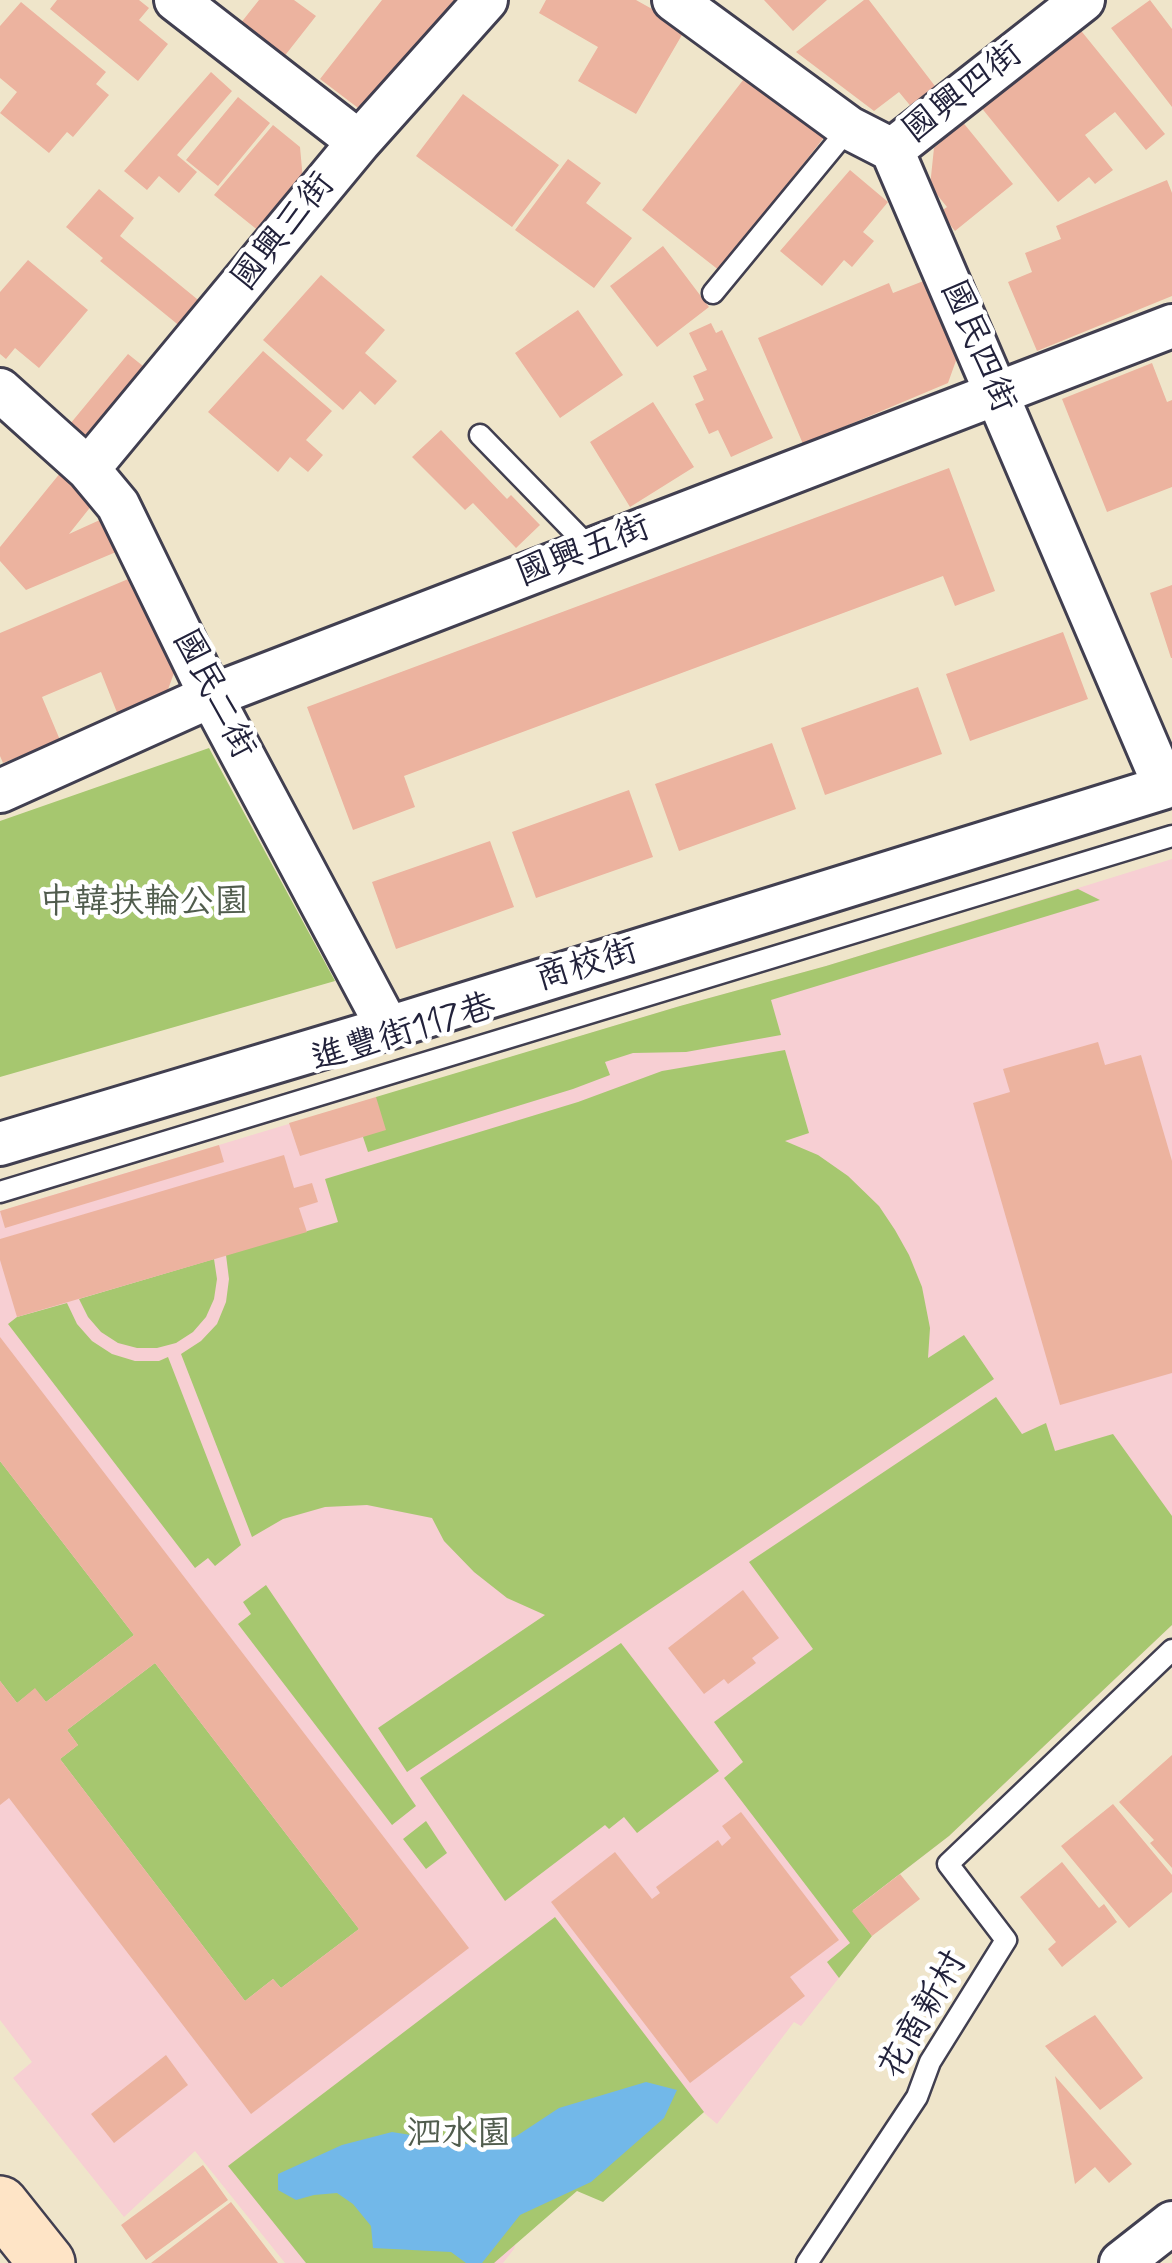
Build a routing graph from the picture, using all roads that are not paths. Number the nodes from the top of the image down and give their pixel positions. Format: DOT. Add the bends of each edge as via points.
graph roads {
  1 [pos="176,0"];
  2 [pos="486,0"];
  3 [pos="674,0"];
  4 [pos="1083,0"];
  5 [pos="849,128"];
  6 [pos="359,142"];
  7 [pos="892,150"];
  8 [pos="714,292"];
  9 [pos="1172,326"];
  10 [pos="0,390"];
  11 [pos="997,395"];
  12 [pos="480,436"];
  13 [pos="88,469"];
  14 [pos="592,550"];
  15 [pos="211,696"];
  16 [pos="1168,786"];
  17 [pos="0,791"];
  18 [pos="1172,836"];
  19 [pos="388,1028"];
  20 [pos="0,1144"];
  21 [pos="0,1192"];
  22 [pos="1172,1650"];
  23 [pos="1172,2223"];
  24 [pos="807,2263"];
  25 [pos="1121,2263"];
  1 -- 6 [label="street"];
  2 -- 6 [label="street, 國興三街"];
  3 -- 5 [label="street"];
  4 -- 7 [label="street, 國興四街"];
  5 -- 7 [label="street"];
  5 -- 8 [label="lane"];
  6 -- 13 [label="street, 國興三街"];
  7 -- 11 [label="street, 國民四街"];
  9 -- 11 [label="street, 國興五街"];
  10 -- 13 [label="street, 國民二街"];
  11 -- 14 [label="street, 國興五街"];
  11 -- 16 [label="street, 國民四街"];
  12 -- 14 [label="lane"];
  13 -- 15 [label="street, 國民二街" via="118,505"];
  14 -- 15 [label="street, 國興五街"];
  15 -- 17 [label="street, 國興五街"];
  15 -- 19 [label="street, 國民二街"];
  16 -- 19 [label="street, 商校街"];
  18 -- 21 [label="lane, 進豐街117巷"];
  19 -- 20 [label="street, 商校街"];
  22 -- 24 [label="lane, 花商新村" via="948,1864 1006,1940 930,2062 918,2096"];
  23 -- 25 [label="street"];
}
